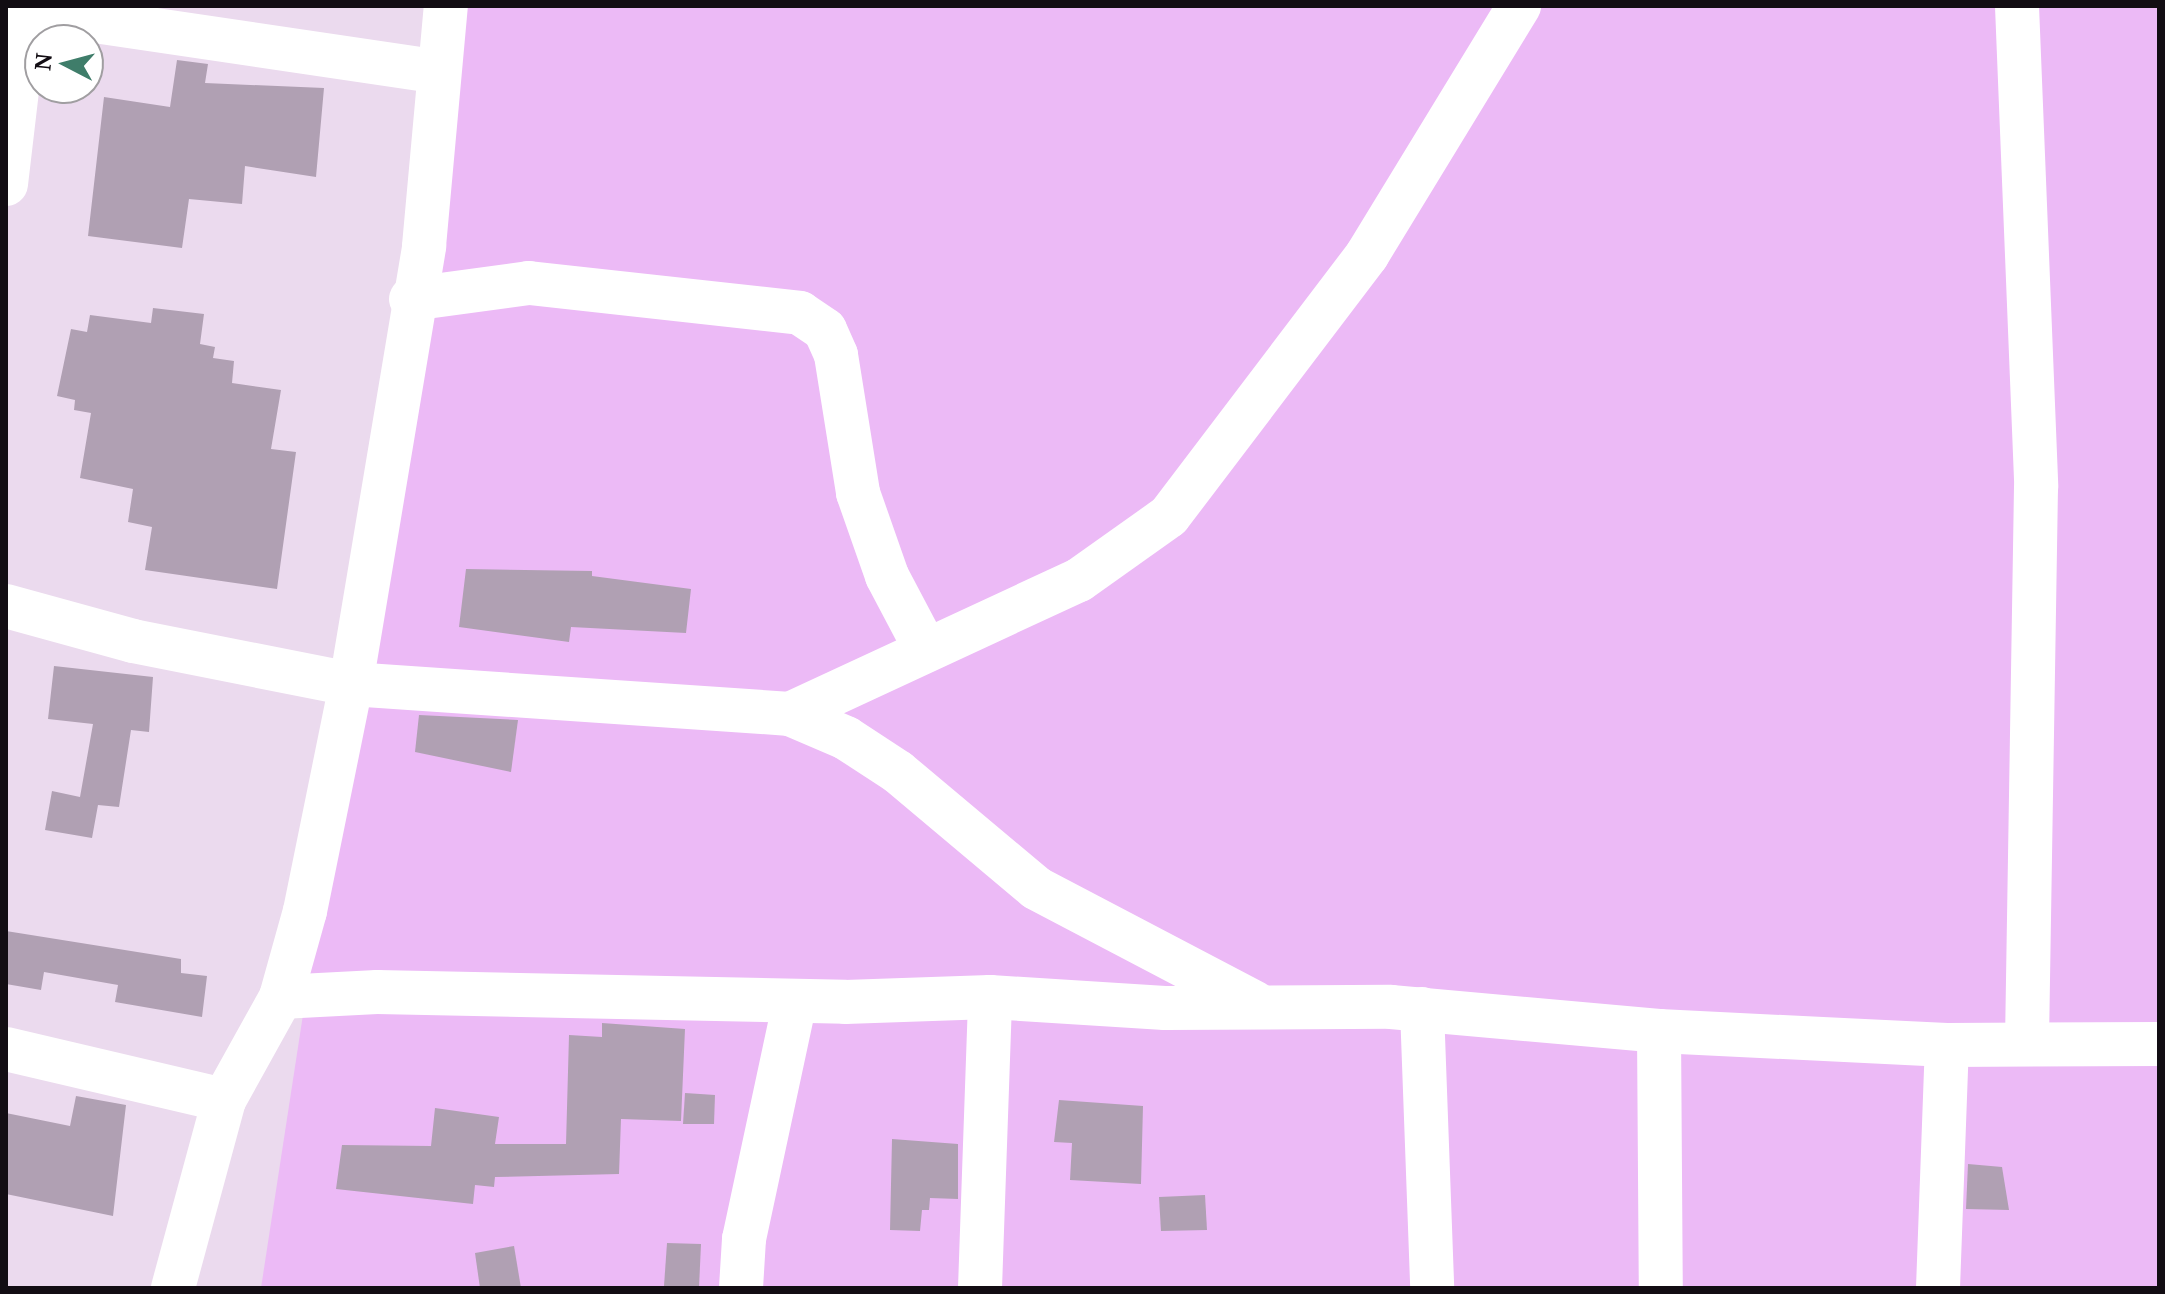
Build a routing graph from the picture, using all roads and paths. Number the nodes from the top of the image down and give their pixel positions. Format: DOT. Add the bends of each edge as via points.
graph roads {
  1 [pos="446,6"];
  2 [pos="1519,6"];
  3 [pos="2017,6"];
  4 [pos="27,8"];
  5 [pos="439,72"];
  6 [pos="6,184"];
  7 [pos="411,299"];
  8 [pos="6,606"];
  9 [pos="926,650"];
  10 [pos="351,684"];
  11 [pos="790,714"];
  12 [pos="281,997"];
  13 [pos="990,997"];
  14 [pos="795,1001"];
  15 [pos="1422,1009"];
  16 [pos="1269,1010"];
  17 [pos="1659,1031"];
  18 [pos="2027,1042"];
  19 [pos="2159,1044"];
  20 [pos="1947,1045"];
  21 [pos="6,1049"];
  22 [pos="224,1100"];
  23 [pos="173,1288"];
  24 [pos="741,1288"];
  25 [pos="980,1288"];
  26 [pos="1432,1288"];
  27 [pos="1661,1288"];
  28 [pos="1938,1288"];
  1 -- 5 [label="street"];
  2 -- 9 [label="street" via="1367,255 1169,516 1079,580"];
  3 -- 18 [label="street" via="2036,487"];
  4 -- 5 [label="street"];
  4 -- 6 [label="street"];
  5 -- 7 [label="street" via="424,246"];
  7 -- 9 [label="street" via="529,283 800,313 825,330 836,355 868,520 887,576"];
  7 -- 10 [label="street"];
  8 -- 10 [label="street" via="133,641"];
  9 -- 11 [label="street"];
  10 -- 11 [label="street"];
  10 -- 12 [label="street" via="305,911"];
  11 -- 16 [label="street" via="846,738 898,772 1036,888"];
  12 -- 14 [label="street" via="377,992"];
  12 -- 22 [label="street"];
  13 -- 14 [label="street"];
  13 -- 16 [label="street"];
  13 -- 25 [label="street"];
  14 -- 24 [label="street" via="744,1239"];
  15 -- 16 [label="street"];
  15 -- 17 [label="street"];
  15 -- 26 [label="street"];
  17 -- 20 [label="street"];
  17 -- 27 [label="street"];
  18 -- 19 [label="street"];
  18 -- 20 [label="street"];
  20 -- 28 [label="street"];
  21 -- 22 [label="street"];
  22 -- 23 [label="street"];
}
